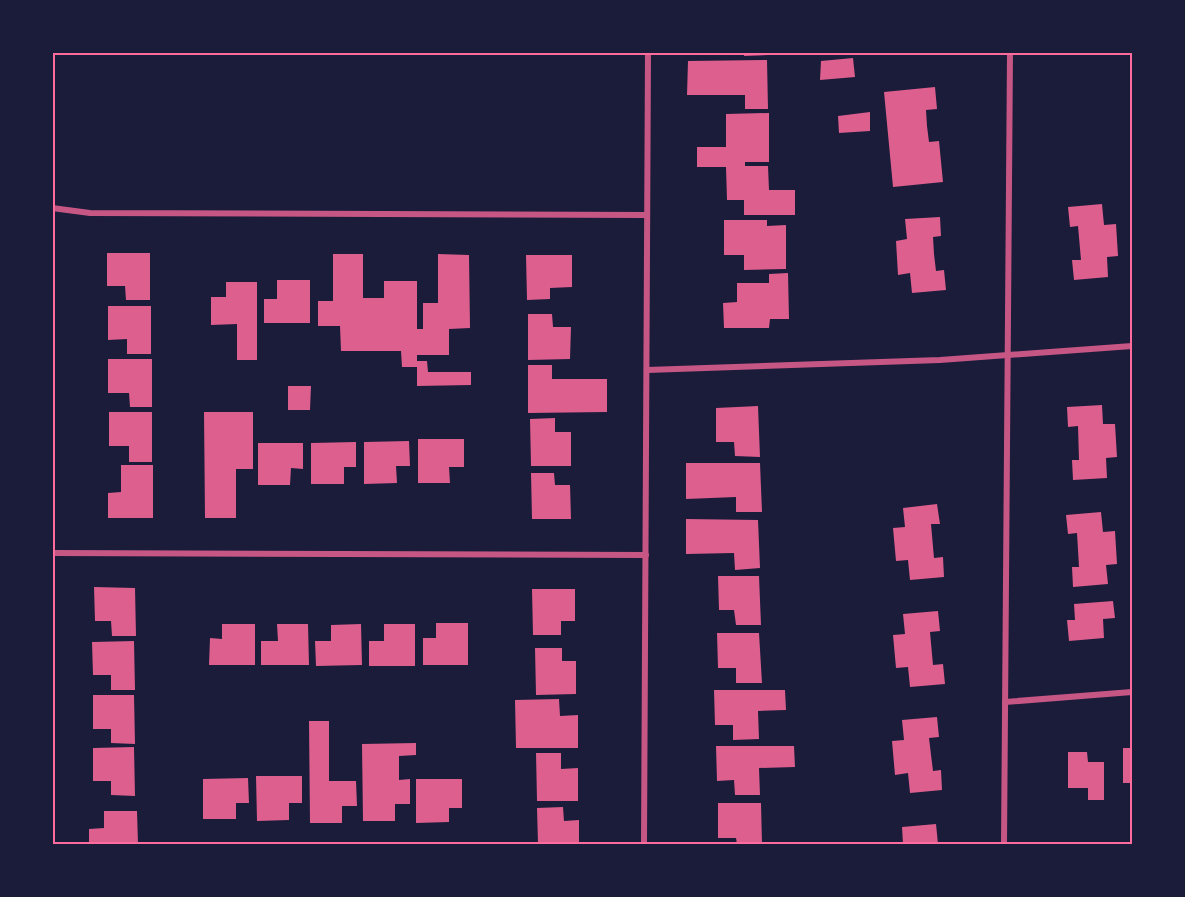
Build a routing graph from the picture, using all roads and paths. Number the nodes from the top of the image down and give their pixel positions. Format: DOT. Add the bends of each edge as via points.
graph roads {
  1 [pos="648,52"];
  2 [pos="1010,52"];
  3 [pos="52,208"];
  4 [pos="647,215"];
  5 [pos="1132,346"];
  6 [pos="1009,355"];
  7 [pos="647,370"];
  8 [pos="52,552"];
  9 [pos="646,555"];
  10 [pos="1132,692"];
  11 [pos="1005,702"];
  12 [pos="644,844"];
  13 [pos="1004,844"];
  1 -- 4 [label="street"];
  2 -- 6 [label="street"];
  3 -- 4 [label="street" via="90,213"];
  4 -- 7 [label="street"];
  5 -- 6 [label="street"];
  6 -- 7 [label="street" via="819,366"];
  6 -- 11 [label="street"];
  7 -- 9 [label="street"];
  8 -- 9 [label="street"];
  9 -- 12 [label="street"];
  10 -- 11 [label="street"];
  11 -- 13 [label="street"];
}
